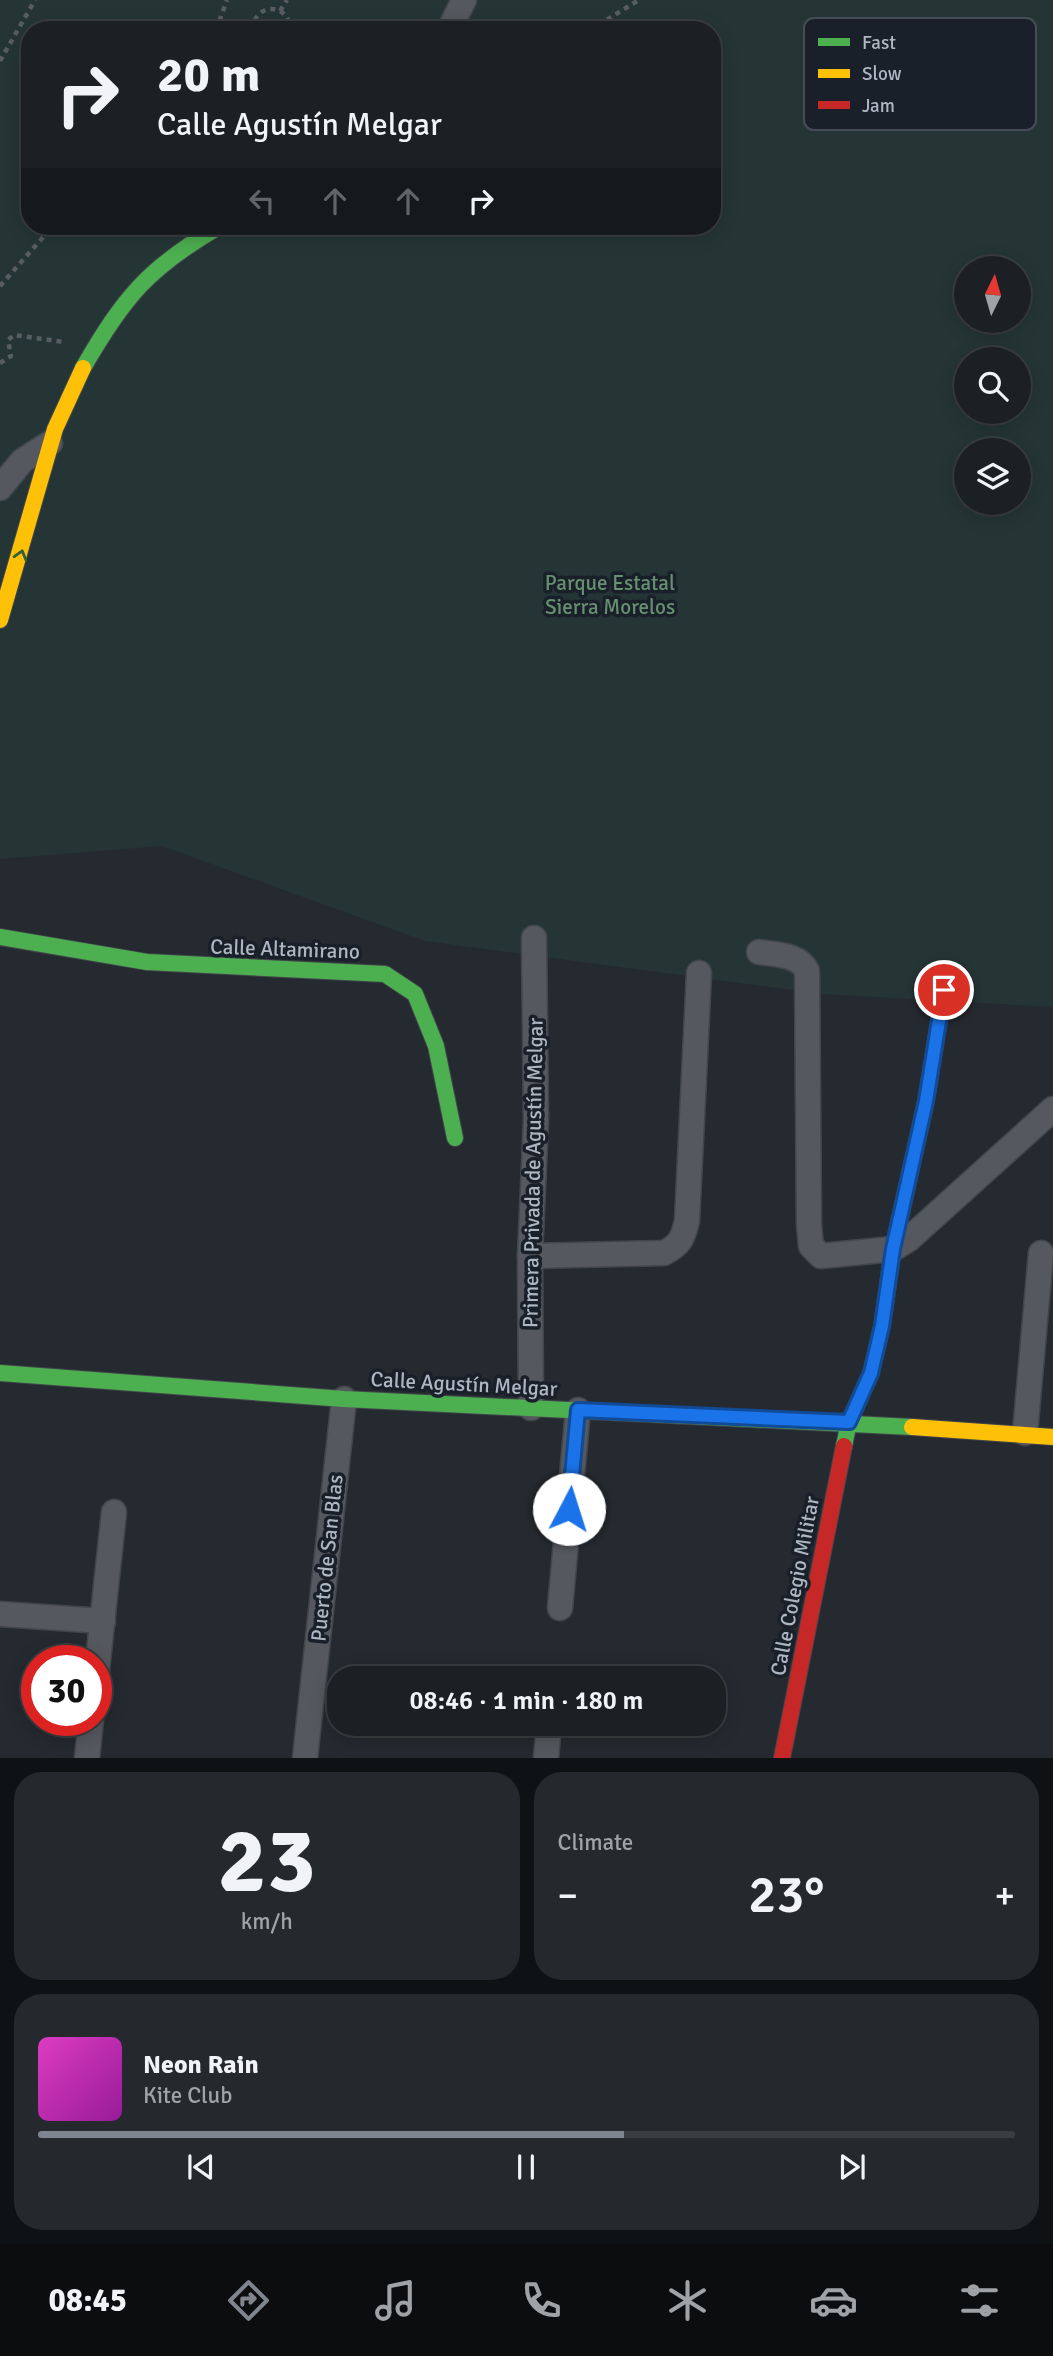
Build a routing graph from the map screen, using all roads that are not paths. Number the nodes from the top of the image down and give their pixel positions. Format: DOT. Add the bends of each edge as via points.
graph roads {
  1 [pos="464,0"];
  2 [pos="454,21"];
  3 [pos="205,235"];
  4 [pos="50,443"];
  5 [pos="0,488"];
  6 [pos="0,620"];
  7 [pos="0,937"];
  8 [pos="534,938"];
  9 [pos="759,952"];
  10 [pos="699,973"];
  11 [pos="944,990"];
  12 [pos="1053,1109"];
  13 [pos="455,1138"];
  14 [pos="893,1249"];
  15 [pos="1041,1253"];
  16 [pos="530,1256"];
  17 [pos="0,1373"];
  18 [pos="344,1399"];
  19 [pos="531,1408"];
  20 [pos="578,1410"];
  21 [pos="849,1422"];
  22 [pos="1025,1433"];
  23 [pos="1053,1437"];
  24 [pos="114,1512"];
  25 [pos="560,1608"];
  26 [pos="0,1614"];
  27 [pos="103,1621"];
  28 [pos="100,1645"];
  29 [pos="89,1736"];
  30 [pos="548,1736"];
  31 [pos="87,1758"];
  32 [pos="305,1758"];
  33 [pos="546,1758"];
  34 [pos="782,1758"];
  1 -- 2 [label="street"];
  3 -- 4 [label="street" via="144,279 122,305 91,353"];
  4 -- 5 [label="street" via="22,461"];
  6 -- 4 [label="street, one-way"];
  7 -- 13 [label="street, Calle Altamirano" via="146,962 385,974 415,995 436,1046"];
  8 -- 16 [label="street, Primera Privada de Agustín Melgar" via="536,1119"];
  9 -- 14 [label="street" via="792,958 807,971 811,1247 829,1257"];
  10 -- 16 [label="street" via="684,1237 664,1253"];
  11 -- 14 [label="street, Calle Colegio Militar" via="926,1101"];
  12 -- 14 [label="street"];
  14 -- 21 [label="street, Calle Colegio Militar" via="871,1373"];
  15 -- 22 [label="street"];
  16 -- 19 [label="street, Primera Privada de Agustín Melgar"];
  17 -- 18 [label="street, Calle Agustín Melgar"];
  18 -- 19 [label="street, Calle Agustín Melgar"];
  18 -- 32 [label="street, Puerto de San Blas"];
  19 -- 20 [label="street, Calle Agustín Melgar"];
  20 -- 21 [label="street, Calle Agustín Melgar"];
  20 -- 25 [label="street"];
  21 -- 22 [label="street, Calle Agustín Melgar"];
  21 -- 34 [label="street, Calle Colegio Militar"];
  22 -- 23 [label="street, Calle Agustín Melgar"];
  24 -- 27 [label="street"];
  26 -- 27 [label="street"];
  27 -- 28 [label="street"];
  29 -- 31 [label="street"];
  30 -- 33 [label="street"];
}
